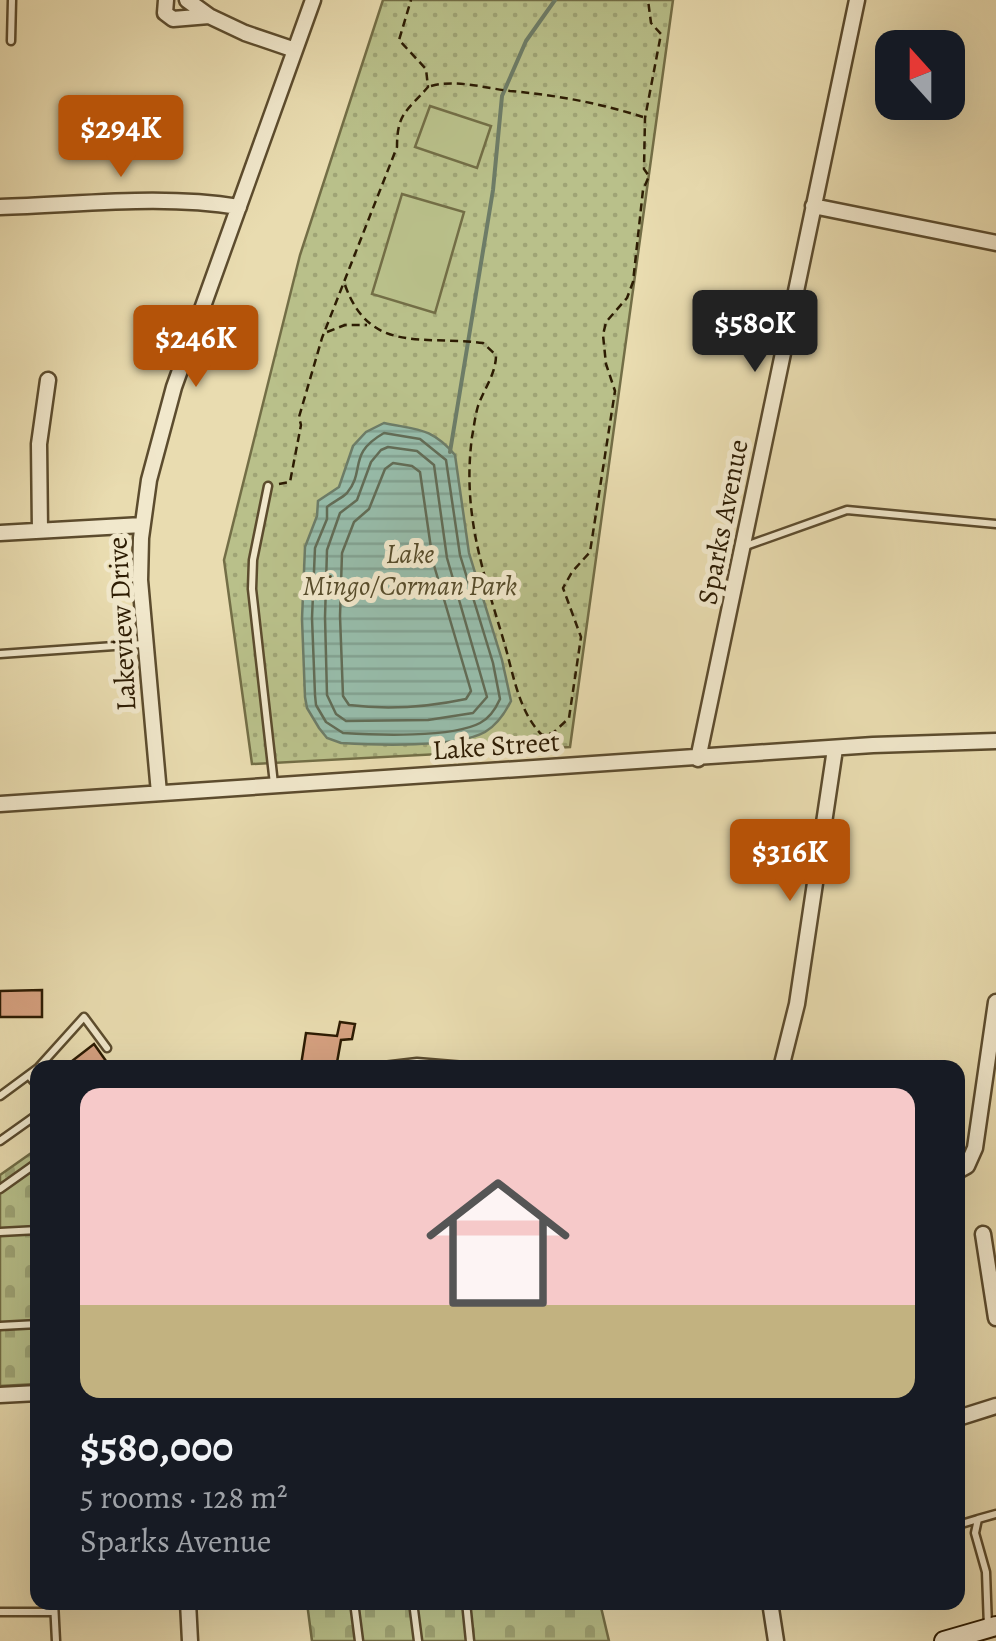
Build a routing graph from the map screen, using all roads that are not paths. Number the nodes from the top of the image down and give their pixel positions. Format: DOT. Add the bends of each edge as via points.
graph roads {
  1 [pos="12,0"];
  2 [pos="166,0"];
  3 [pos="187,0"];
  4 [pos="313,0"];
  5 [pos="857,0"];
  6 [pos="209,16"];
  7 [pos="11,41"];
  8 [pos="295,50"];
  9 [pos="813,206"];
  10 [pos="0,207"];
  11 [pos="239,207"];
  12 [pos="995,239"];
  13 [pos="48,380"];
  14 [pos="268,486"];
  15 [pos="996,524"];
  16 [pos="142,526"];
  17 [pos="40,530"];
  18 [pos="0,533"];
  19 [pos="742,548"];
  20 [pos="144,644"];
  21 [pos="0,654"];
  22 [pos="996,741"];
  23 [pos="834,749"];
  24 [pos="698,759"];
  25 [pos="274,786"];
  26 [pos="159,793"];
  27 [pos="0,804"];
  28 [pos="996,1002"];
  29 [pos="108,1048"];
  30 [pos="45,1060"];
  31 [pos="783,1060"];
  32 [pos="30,1077"];
  33 [pos="0,1096"];
  34 [pos="30,1120"];
  35 [pos="0,1141"];
  36 [pos="965,1167"];
  37 [pos="30,1168"];
  38 [pos="0,1189"];
  39 [pos="30,1230"];
  40 [pos="0,1232"];
  41 [pos="984,1234"];
  42 [pos="996,1318"];
  43 [pos="30,1324"];
  44 [pos="0,1326"];
  45 [pos="30,1394"];
  46 [pos="0,1396"];
  47 [pos="996,1406"];
  48 [pos="965,1416"];
  49 [pos="996,1514"];
  50 [pos="978,1519"];
  51 [pos="965,1523"];
  52 [pos="30,1609"];
  53 [pos="54,1610"];
  54 [pos="188,1610"];
  55 [pos="355,1610"];
  56 [pos="414,1610"];
  57 [pos="467,1610"];
  58 [pos="771,1610"];
  59 [pos="0,1612"];
  60 [pos="992,1627"];
  61 [pos="56,1641"];
  62 [pos="190,1641"];
  63 [pos="359,1641"];
  64 [pos="418,1641"];
  65 [pos="470,1641"];
  66 [pos="776,1641"];
  67 [pos="944,1641"];
  1 -- 7 [label="lane"];
  2 -- 6 [label="street" via="165,12 174,19"];
  3 -- 6 [label="street"];
  4 -- 8 [label="street, Lakeview Drive"];
  5 -- 9 [label="street, Sparks Avenue"];
  6 -- 8 [label="street"];
  8 -- 11 [label="street, Lakeview Drive"];
  9 -- 12 [label="street"];
  9 -- 19 [label="street, Sparks Avenue"];
  10 -- 11 [label="street"];
  11 -- 16 [label="street, Lakeview Drive" via="168,405"];
  13 -- 17 [label="street" via="38,444"];
  14 -- 25 [label="lane" via="252,589"];
  15 -- 19 [label="lane" via="847,510"];
  16 -- 17 [label="street"];
  16 -- 20 [label="street, Lakeview Drive"];
  17 -- 18 [label="street"];
  19 -- 24 [label="street, Sparks Avenue"];
  20 -- 21 [label="lane"];
  20 -- 26 [label="street, Lakeview Drive"];
  22 -- 23 [label="street, Lake Street"];
  23 -- 24 [label="street, Lake Street"];
  23 -- 31 [label="street" via="798,1004"];
  24 -- 25 [label="street, Lake Street"];
  25 -- 26 [label="street, Lake Street"];
  26 -- 27 [label="street, Lake Street"];
  28 -- 36 [label="street" via="976,1148"];
  29 -- 30 [label="lane" via="84,1017"];
  32 -- 33 [label="lane"];
  34 -- 35 [label="lane"];
  37 -- 38 [label="lane"];
  39 -- 40 [label="lane"];
  41 -- 42 [label="street"];
  43 -- 44 [label="lane"];
  45 -- 46 [label="street"];
  47 -- 48 [label="street"];
  49 -- 50 [label="lane"];
  50 -- 51 [label="lane"];
  50 -- 60 [label="lane"];
  52 -- 59 [label="lane"];
  53 -- 61 [label="lane"];
  54 -- 62 [label="street"];
  55 -- 63 [label="lane"];
  56 -- 64 [label="lane"];
  57 -- 65 [label="lane"];
  58 -- 66 [label="street"];
  60 -- 67 [label="main road"];
}
